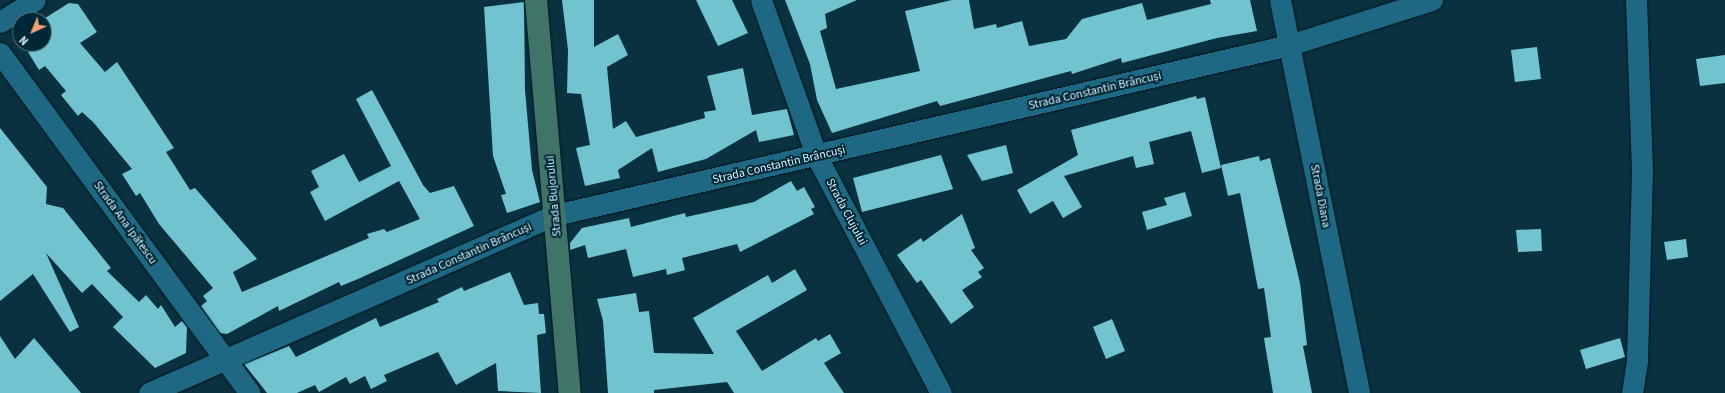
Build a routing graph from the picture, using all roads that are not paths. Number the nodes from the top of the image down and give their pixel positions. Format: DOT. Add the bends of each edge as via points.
graph roads {
  1 [pos="35,0"];
  2 [pos="536,0"];
  3 [pos="761,0"];
  4 [pos="1280,0"];
  5 [pos="1432,0"];
  6 [pos="1636,0"];
  7 [pos="0,22"];
  8 [pos="1290,45"];
  9 [pos="0,53"];
  10 [pos="817,157"];
  11 [pos="555,215"];
  12 [pos="226,360"];
  13 [pos="149,393"];
  14 [pos="250,393"];
  15 [pos="570,393"];
  16 [pos="941,393"];
  17 [pos="1360,393"];
  18 [pos="1632,393"];
  1 -- 7 [label="street"];
  2 -- 11 [label="street, Strada Bujorului"];
  3 -- 10 [label="street, Strada Clujului"];
  4 -- 8 [label="street, Strada Diana"];
  5 -- 8 [label="street, Strada Constantin Brâncuși"];
  6 -- 18 [label="street" via="1642,171 1637,360"];
  8 -- 10 [label="street, Strada Constantin Brâncuși"];
  8 -- 17 [label="street, Strada Diana"];
  9 -- 12 [label="street, Strada Ana Ipătescu"];
  10 -- 11 [label="street, Strada Constantin Brâncuși"];
  10 -- 16 [label="street, Strada Clujului"];
  11 -- 12 [label="street, Strada Constantin Brâncuși"];
  11 -- 15 [label="street, Strada Bujorului"];
  12 -- 13 [label="street, Strada Constantin Brâncuși"];
  12 -- 14 [label="street, Strada Ana Ipătescu"];
}
